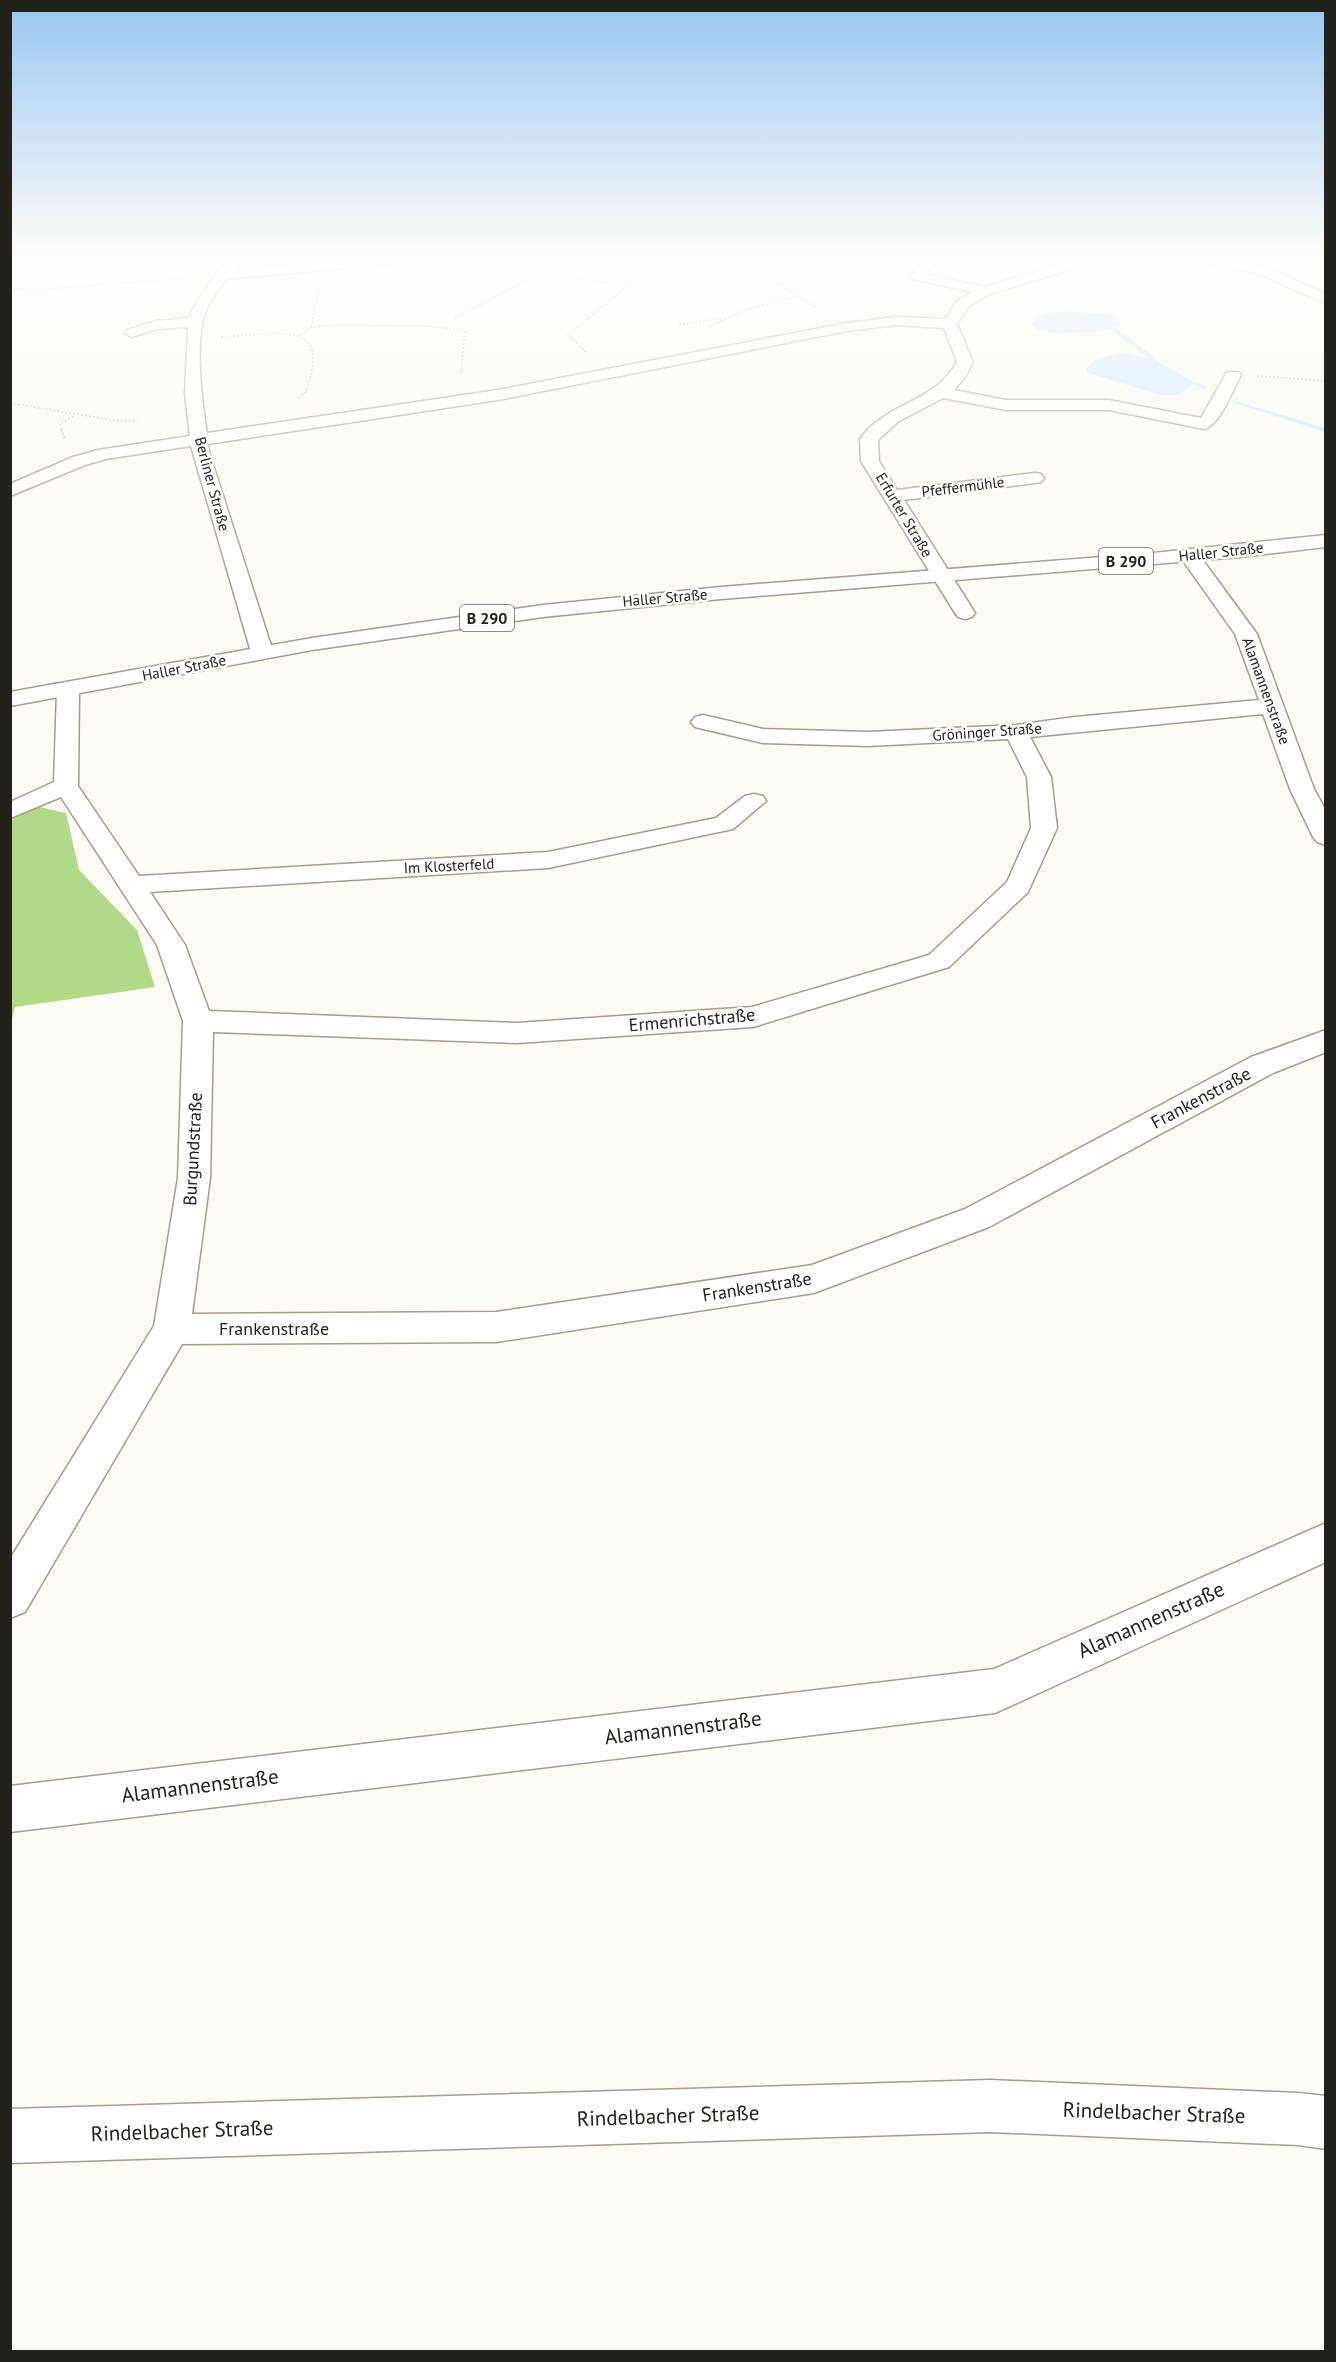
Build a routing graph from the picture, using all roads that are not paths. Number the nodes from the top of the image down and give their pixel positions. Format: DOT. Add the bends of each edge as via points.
graph roads {
  1 [pos="194,365"];
  2 [pos="659,365"];
  3 [pos="964,365"];
  4 [pos="1233,375"];
  5 [pos="942,393"];
  6 [pos="198,440"];
  7 [pos="1035,478"];
  8 [pos="10,491"];
  9 [pos="891,496"];
  10 [pos="1326,541"];
  11 [pos="1189,555"];
  12 [pos="941,576"];
  13 [pos="965,613"];
  14 [pos="262,652"];
  15 [pos="69,691"];
  16 [pos="10,699"];
  17 [pos="1272,706"];
  18 [pos="704,722"];
  19 [pos="1016,732"];
  20 [pos="66,786"];
  21 [pos="754,801"];
  22 [pos="10,811"];
  23 [pos="1326,837"];
  24 [pos="133,885"];
  25 [pos="198,1021"];
  26 [pos="1326,1040"];
  27 [pos="172,1329"];
  28 [pos="1326,1542"];
  29 [pos="10,1598"];
  30 [pos="10,1809"];
  31 [pos="1326,2123"];
  32 [pos="10,2136"];
  1 -- 6 [label="street, Berliner Straße"];
  2 -- 6 [label="street" via="431,406"];
  3 -- 5 [label="street, Erfurter Straße" via="960,378"];
  4 -- 5 [label="street" via="1204,424 1109,405 1006,405"];
  5 -- 9 [label="street, Erfurter Straße" via="886,420 869,439 870,460"];
  6 -- 8 [label="street" via="104,454"];
  6 -- 14 [label="street, Berliner Straße"];
  7 -- 9 [label="street, Pfeffermühle"];
  9 -- 12 [label="street, Erfurter Straße"];
  10 -- 11 [label="street, Haller Straße / B 290"];
  11 -- 12 [label="street, Haller Straße / B 290"];
  11 -- 17 [label="street, Alamannenstraße" via="1246,634"];
  12 -- 13 [label="street, Erfurter Straße"];
  12 -- 14 [label="street, Haller Straße / B 290" via="625,602 405,629"];
  14 -- 15 [label="street, Haller Straße / B 290"];
  15 -- 16 [label="street, Haller Straße / B 290"];
  15 -- 20 [label="street"];
  17 -- 19 [label="street, Gröninger Straße"];
  17 -- 23 [label="street, Alamannenstraße" via="1302,789"];
  18 -- 19 [label="street, Gröninger Straße" via="763,736 868,739"];
  19 -- 25 [label="street, Ermenrichstraße" via="1039,777 1044,828 1019,886 939,961 753,1017 517,1033"];
  20 -- 22 [label="street"];
  20 -- 24 [label="street, Burgundstraße"];
  21 -- 24 [label="street, Im Klosterfeld" via="724,824 548,860"];
  24 -- 25 [label="street, Burgundstraße" via="171,945"];
  25 -- 27 [label="street, Burgundstraße" via="194,1178"];
  26 -- 27 [label="street, Frankenstraße" via="1262,1065 977,1218 814,1279 496,1327"];
  27 -- 29 [label="street, Burgundstraße"];
  28 -- 30 [label="street, Alamannenstraße" via="995,1691"];
  31 -- 32 [label="street, Rindelbacher Straße" via="990,2106"];
}
